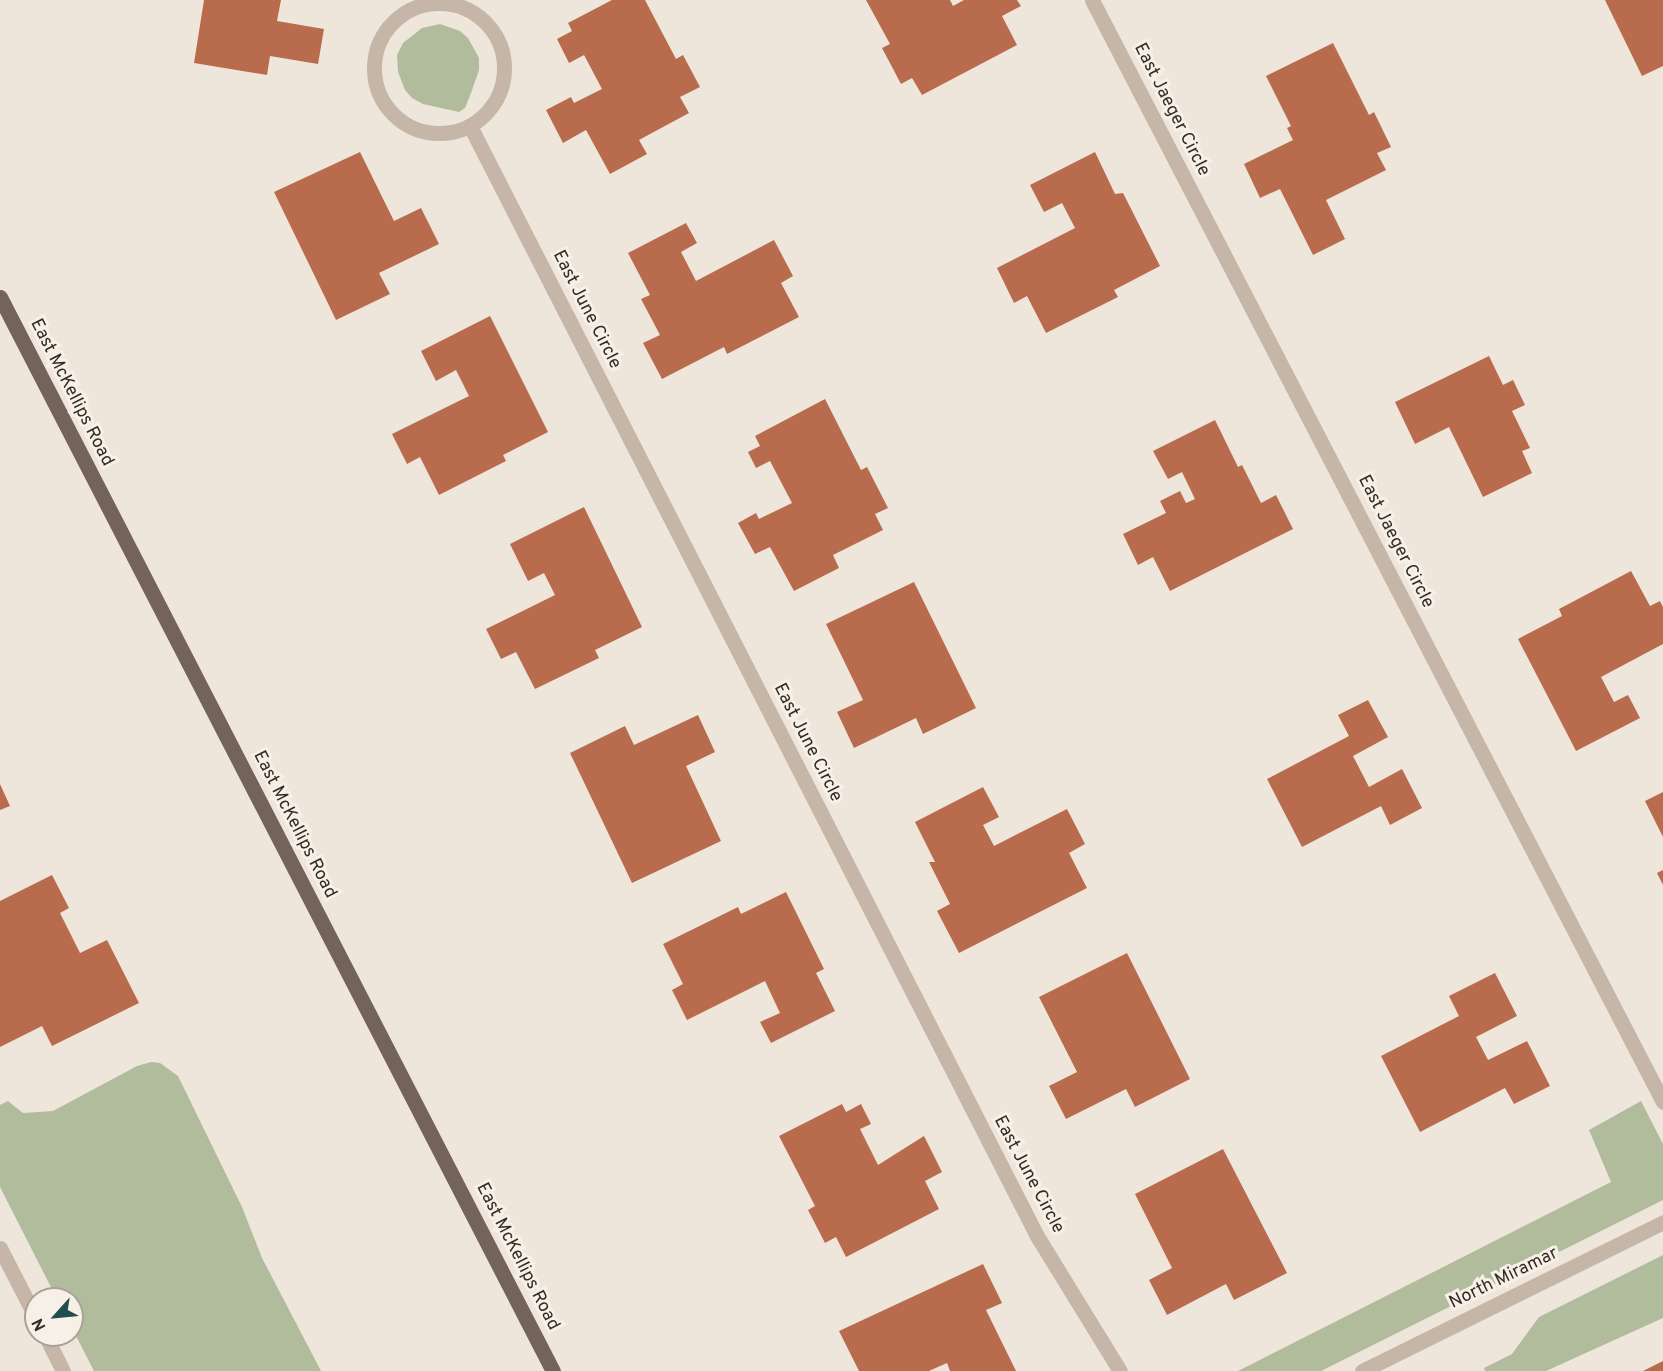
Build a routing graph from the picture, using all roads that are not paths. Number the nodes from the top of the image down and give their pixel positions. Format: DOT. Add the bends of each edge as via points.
graph roads {
  1 [pos="1092,0"];
  2 [pos="470,126"];
  3 [pos="0,297"];
  4 [pos="1663,1102"];
  5 [pos="1663,1222"];
  6 [pos="0,1248"];
  7 [pos="24,1295"];
  8 [pos="51,1347"];
  9 [pos="63,1371"];
  10 [pos="553,1371"];
  11 [pos="1120,1371"];
  12 [pos="1362,1371"];
  1 -- 4 [label="street, East Jaeger Circle"];
  2 -- 2 [label="street" via="487,113 499,94 504,73 503,51 494,31 479,15 459,5 438,2 416,6 398,16 383,33 375,52 374,74 379,94 391,112 428,133"];
  2 -- 11 [label="street, East June Circle" via="1036,1236"];
  3 -- 10 [label="main road, East McKellips Road"];
  5 -- 12 [label="street, North Miramar"];
  6 -- 7 [label="street"];
  8 -- 9 [label="street"];
}
